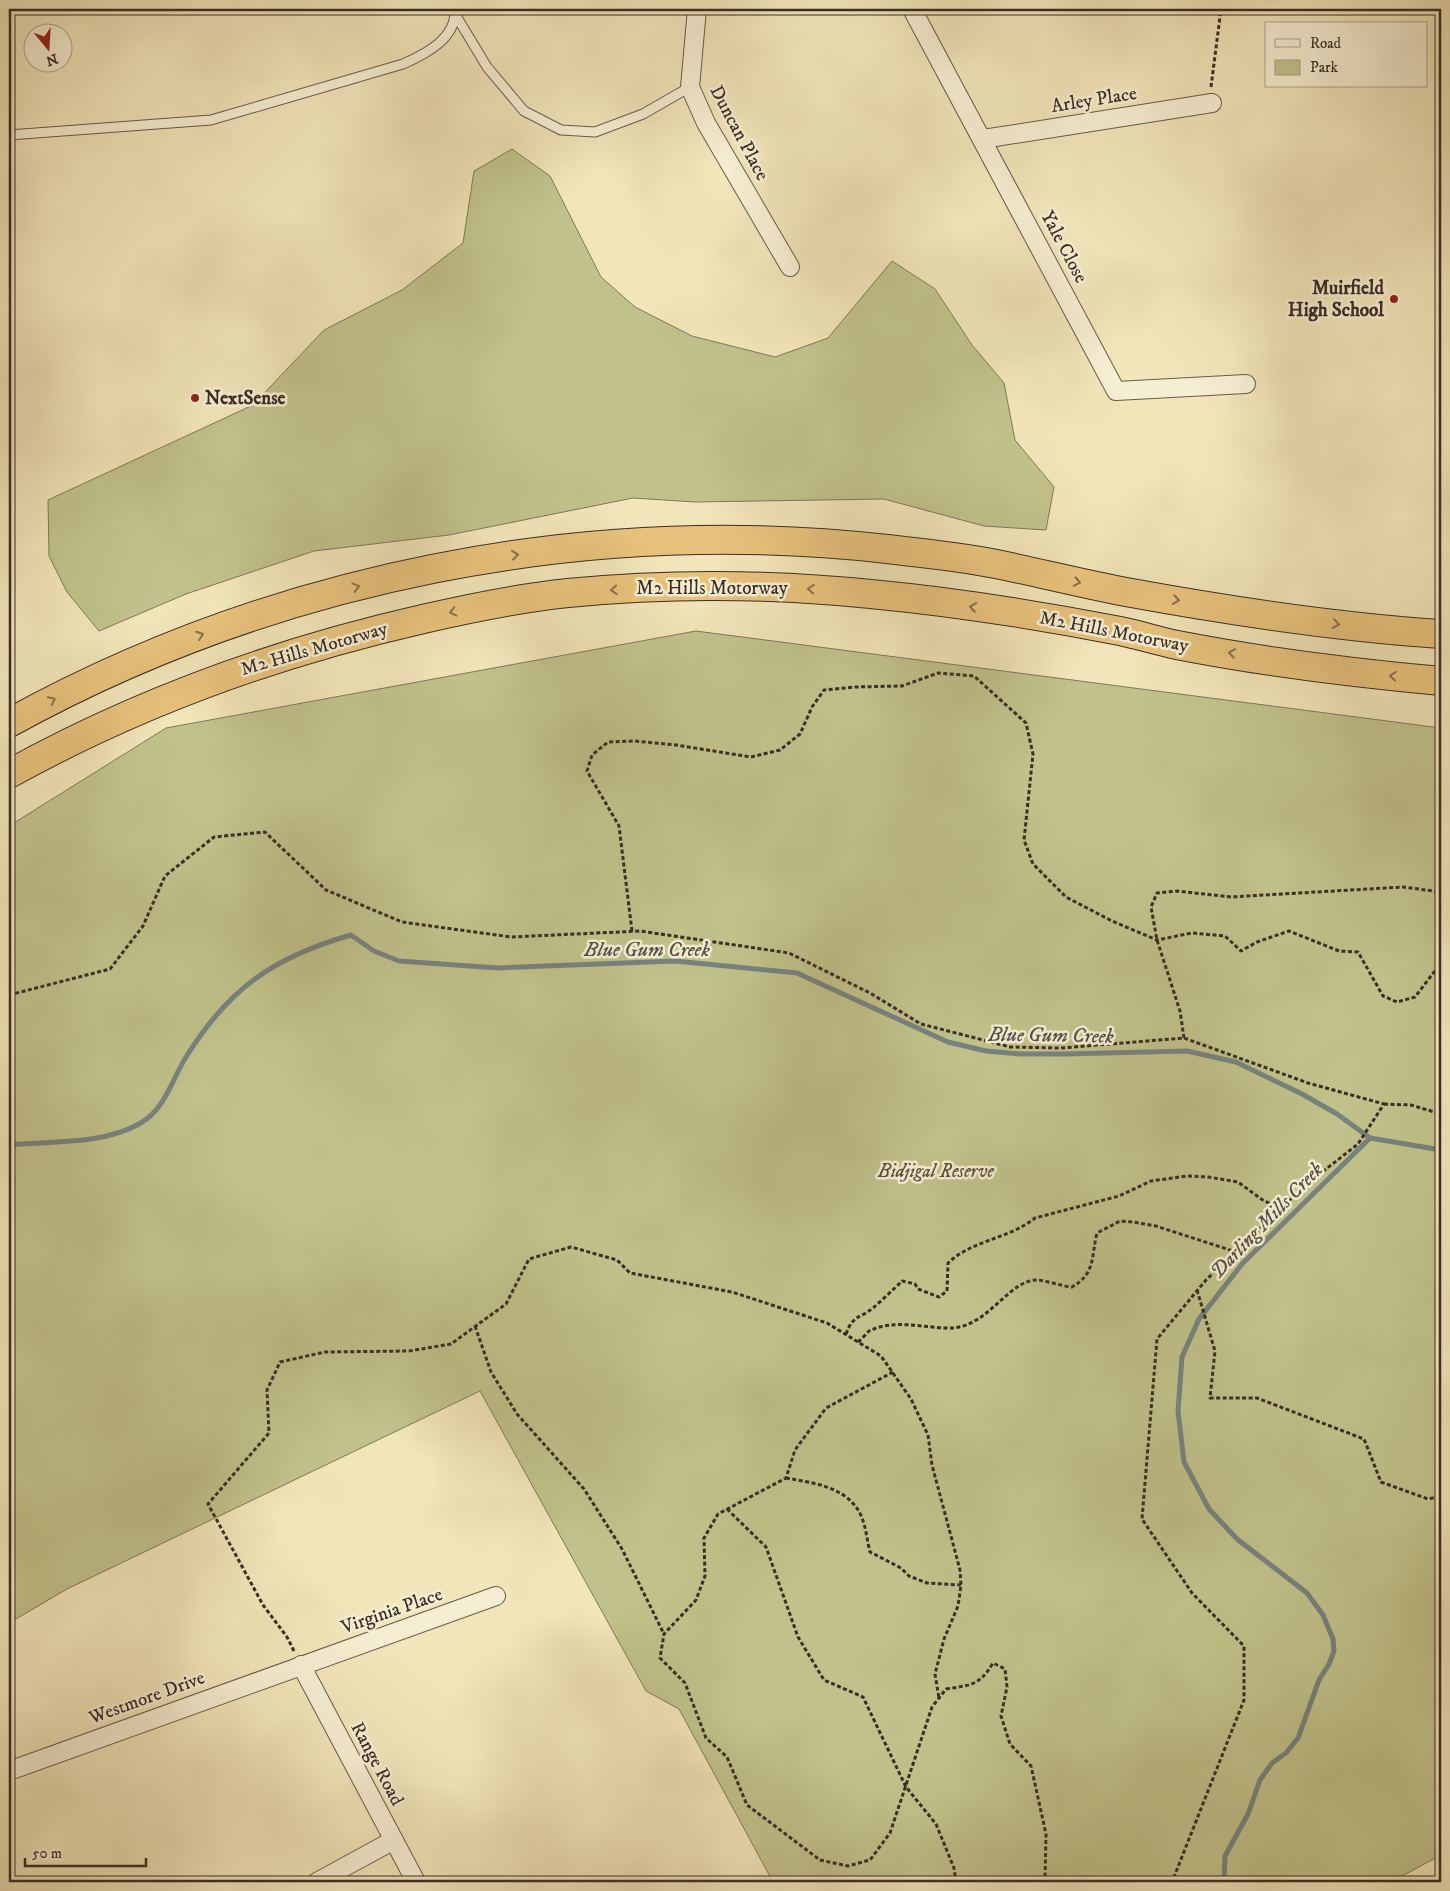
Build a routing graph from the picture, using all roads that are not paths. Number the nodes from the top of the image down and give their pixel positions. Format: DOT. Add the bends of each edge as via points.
graph roads {
  1 [pos="697,9"];
  2 [pos="912,9"];
  3 [pos="455,11"];
  4 [pos="690,88"];
  5 [pos="1212,103"];
  6 [pos="9,135"];
  7 [pos="983,139"];
  8 [pos="790,266"];
  9 [pos="1246,384"];
  10 [pos="1441,634"];
  11 [pos="1441,681"];
  12 [pos="9,724"];
  13 [pos="9,774"];
  14 [pos="496,1596"];
  15 [pos="301,1665"];
  16 [pos="9,1771"];
  17 [pos="394,1840"];
  18 [pos="318,1882"];
  19 [pos="416,1882"];
  1 -- 4 [label="street, Duncan Place"];
  2 -- 7 [label="street, Yale Close"];
  3 -- 4 [label="lane" via="487,67 524,112 561,130 595,132 643,114"];
  3 -- 6 [label="lane" via="448,32 439,44 418,58 211,120"];
  4 -- 8 [label="street, Duncan Place" via="706,123"];
  5 -- 7 [label="street, Arley Place"];
  7 -- 9 [label="street, Yale Close" via="1116,391"];
  12 -- 10 [label="highway, one-way" via="96,678 185,641 270,611 378,581 492,558 581,546 774,540 885,549 995,564 1127,592 1345,625"];
  11 -- 13 [label="highway, M2 Hills Motorway, one-way" via="1305,665 1176,645 1119,631 873,594 782,587 658,587 567,593 484,606 365,632 218,678 166,698"];
  14 -- 15 [label="street, Virginia Place"];
  15 -- 16 [label="street, Westmore Drive"];
  15 -- 17 [label="street, Range Road"];
  17 -- 18 [label="street"];
  17 -- 19 [label="street, Range Road"];
}
